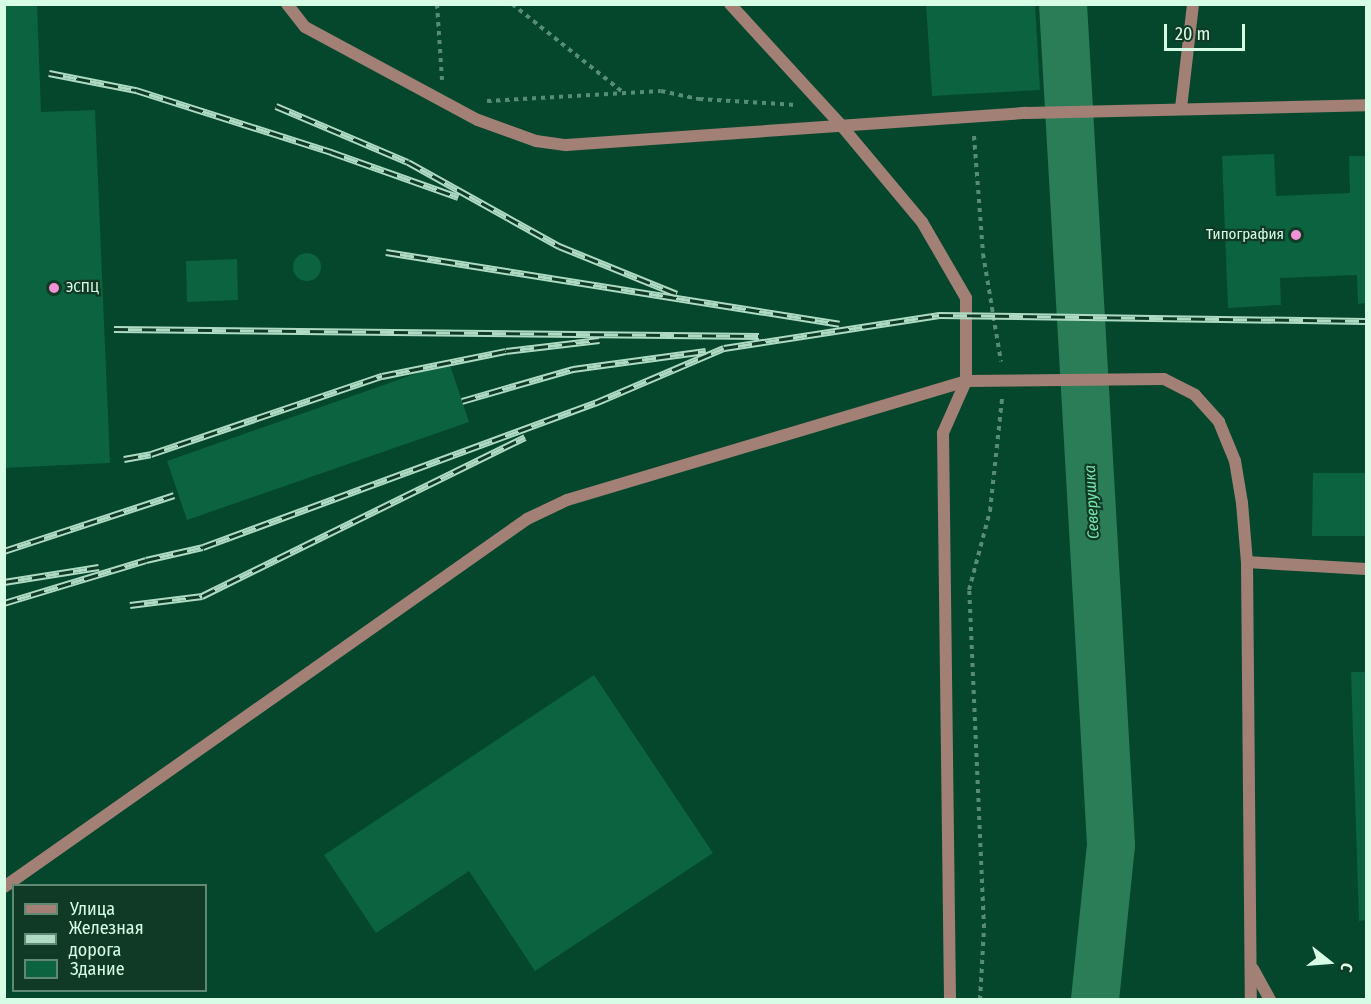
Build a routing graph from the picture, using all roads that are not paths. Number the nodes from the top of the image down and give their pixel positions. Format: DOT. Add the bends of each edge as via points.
graph roads {
  1 [pos="287,4"];
  2 [pos="730,4"];
  3 [pos="1193,4"];
  4 [pos="1366,105"];
  5 [pos="1181,108"];
  6 [pos="840,124"];
  7 [pos="966,381"];
  8 [pos="1247,562"];
  9 [pos="1366,568"];
  10 [pos="4,887"];
  11 [pos="1252,968"];
  12 [pos="950,999"];
  13 [pos="1251,999"];
  14 [pos="1270,999"];
  1 -- 6 [label="street" via="305,27 394,78 478,120 536,141 593,146"];
  2 -- 6 [label="street"];
  3 -- 5 [label="street"];
  4 -- 5 [label="street"];
  5 -- 6 [label="street"];
  6 -- 7 [label="street" via="922,222 966,298"];
  7 -- 8 [label="street" via="1164,379 1196,395 1219,423 1235,461"];
  7 -- 10 [label="street" via="614,483 526,519"];
  7 -- 12 [label="street" via="943,433"];
  8 -- 9 [label="street"];
  8 -- 11 [label="street"];
  11 -- 13 [label="street"];
  11 -- 14 [label="street"];
}
